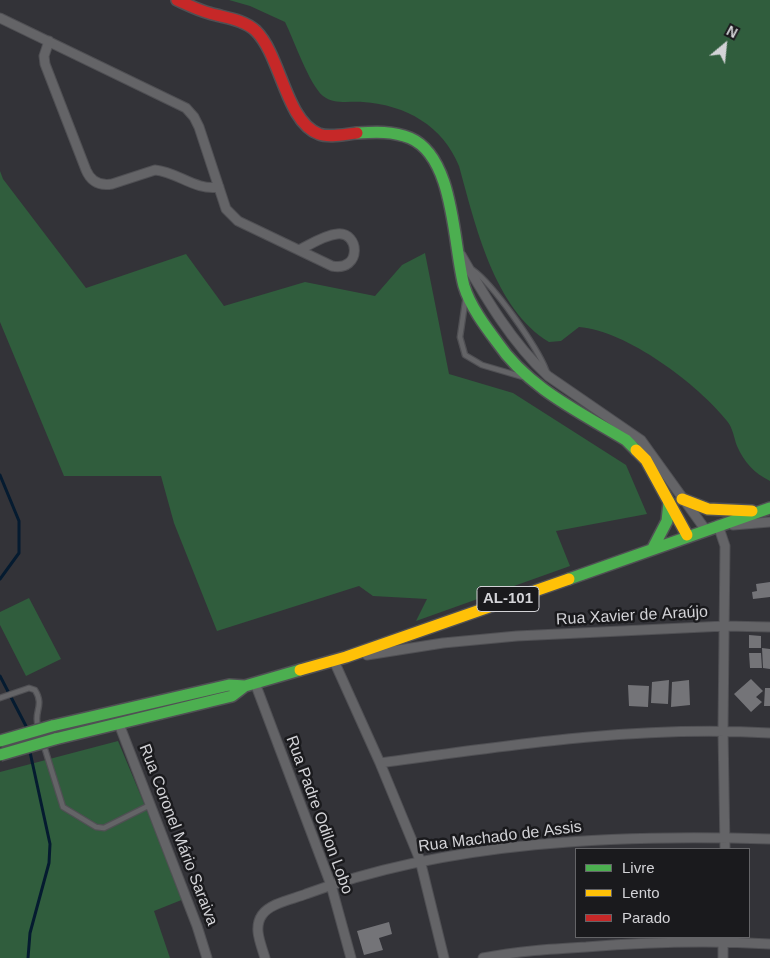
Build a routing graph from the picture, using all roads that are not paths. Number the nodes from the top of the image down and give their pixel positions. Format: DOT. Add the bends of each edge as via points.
graph roads {
  1 [pos="177,0"];
  2 [pos="0,18"];
  3 [pos="49,41"];
  4 [pos="219,188"];
  5 [pos="301,249"];
  6 [pos="458,251"];
  7 [pos="466,292"];
  8 [pos="530,380"];
  9 [pos="682,499"];
  10 [pos="669,502"];
  11 [pos="770,508"];
  12 [pos="758,512"];
  13 [pos="770,522"];
  14 [pos="718,526"];
  15 [pos="705,529"];
  16 [pos="687,535"];
  17 [pos="653,548"];
  18 [pos="724,626"];
  19 [pos="770,627"];
  20 [pos="346,657"];
  21 [pos="334,661"];
  22 [pos="250,685"];
  23 [pos="0,698"];
  24 [pos="119,724"];
  25 [pos="722,730"];
  26 [pos="770,733"];
  27 [pos="0,741"];
  28 [pos="0,754"];
  29 [pos="380,763"];
  30 [pos="150,805"];
  31 [pos="726,837"];
  32 [pos="770,839"];
  33 [pos="726,848"];
  34 [pos="420,860"];
  35 [pos="331,885"];
  36 [pos="723,939"];
  37 [pos="770,944"];
  38 [pos="207,958"];
  39 [pos="265,958"];
  40 [pos="351,958"];
  41 [pos="444,958"];
  42 [pos="483,958"];
  43 [pos="722,958"];
  1 -- 6 [label="main road" via="253,28 270,49 300,120 308,128 330,136 399,133 428,151 437,165"];
  2 -- 3 [label="street"];
  3 -- 4 [label="street" via="186,108 200,127"];
  3 -- 4 [label="street" via="45,64 86,170 94,181 112,184 155,170 208,189"];
  4 -- 5 [label="street" via="231,216"];
  5 -- 5 [label="street" via="335,234 346,236 355,249 352,260 338,267"];
  6 -- 7 [label="main road"];
  6 -- 9 [label="street" via="507,329 536,365 641,440"];
  7 -- 8 [label="main road" via="492,337"];
  7 -- 8 [label="lane" via="460,337 465,355 482,365"];
  8 -- 10 [label="main road" via="639,451"];
  9 -- 12 [label="main road" via="708,509"];
  9 -- 15 [label="street"];
  10 -- 16 [label="main road"];
  10 -- 17 [label="main road" via="667,521"];
  11 -- 12 [label="main road, AL-101"];
  12 -- 14 [label="main road, AL-101"];
  13 -- 14 [label="street"];
  14 -- 15 [label="main road, AL-101"];
  14 -- 18 [label="street" via="725,546"];
  15 -- 16 [label="main road, AL-101"];
  16 -- 17 [label="main road, AL-101"];
  17 -- 20 [label="main road, AL-101"];
  18 -- 19 [label="street, Rua Xavier de Araújo"];
  18 -- 20 [label="street, Rua Xavier de Araújo" via="508,637"];
  18 -- 25 [label="street"];
  20 -- 21 [label="main road, AL-101"];
  21 -- 22 [label="main road, AL-101"];
  21 -- 29 [label="street"];
  22 -- 24 [label="main road, AL-101" via="232,696"];
  22 -- 27 [label="main road, AL-101, bridge" via="229,685"];
  22 -- 35 [label="street, Rua Padre Odilon Lobo"];
  23 -- 30 [label="lane" via="30,688 37,692 40,706 36,722 65,810 100,828"];
  24 -- 28 [label="main road, AL-101, bridge"];
  24 -- 30 [label="street, Rua Coronel Mário Saraiva"];
  25 -- 26 [label="street"];
  25 -- 29 [label="street" via="520,743"];
  25 -- 31 [label="street"];
  29 -- 34 [label="street"];
  30 -- 38 [label="street, Rua Coronel Mário Saraiva"];
  31 -- 32 [label="street, Rua Machado de Assis"];
  31 -- 33 [label="street"];
  31 -- 34 [label="street, Rua Machado de Assis" via="546,844"];
  34 -- 35 [label="street, Rua Machado de Assis"];
  34 -- 41 [label="street"];
  35 -- 39 [label="street, Rua Machado de Assis" via="267,910 260,919 258,934"];
  35 -- 40 [label="street, Rua Padre Odilon Lobo"];
  36 -- 37 [label="street"];
  36 -- 42 [label="street" via="515,952"];
  36 -- 43 [label="street"];
}
